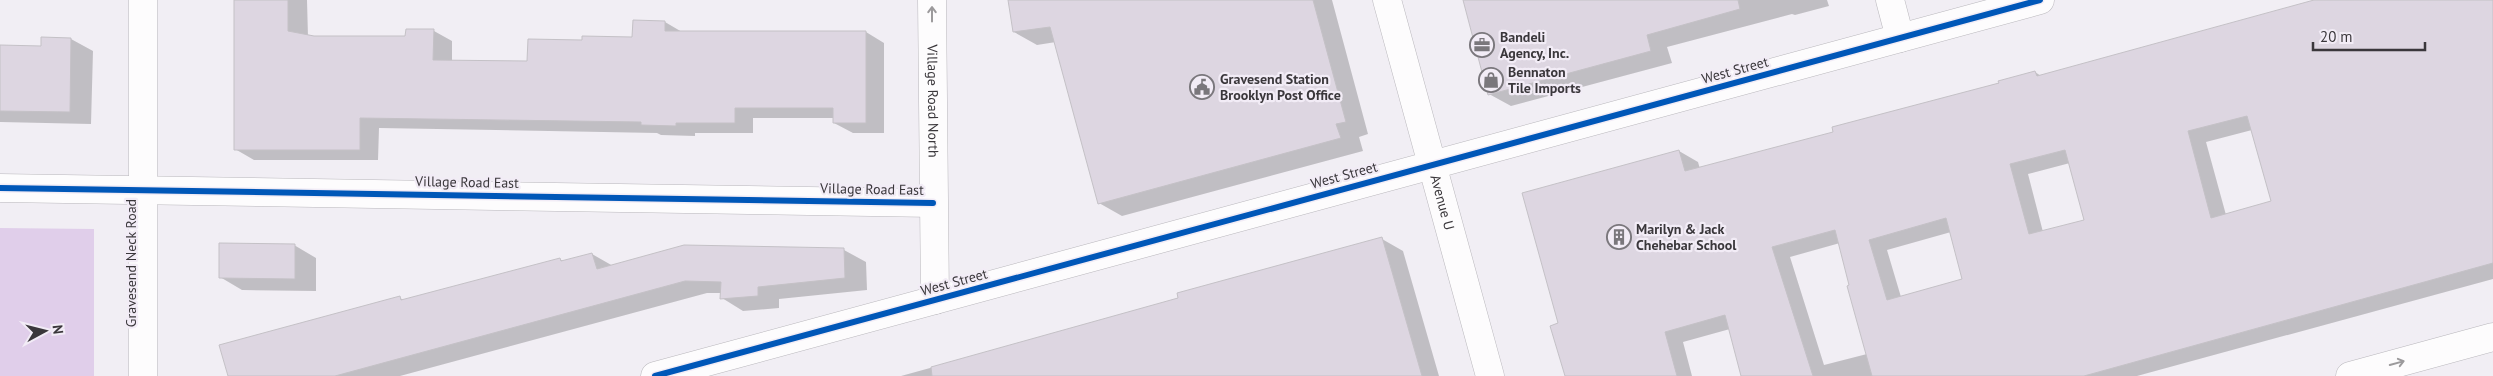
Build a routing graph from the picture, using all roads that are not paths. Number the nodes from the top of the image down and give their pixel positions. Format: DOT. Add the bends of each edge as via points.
graph roads {
  1 [pos="144,0"];
  2 [pos="932,0"];
  3 [pos="1387,0"];
  4 [pos="1890,0"];
  5 [pos="2040,0"];
  6 [pos="1900,38"];
  7 [pos="1432,165"];
  8 [pos="0,188"];
  9 [pos="143,189"];
  10 [pos="933,203"];
  11 [pos="935,300"];
  12 [pos="2493,337"];
  13 [pos="144,376"];
  14 [pos="655,376"];
  15 [pos="1490,376"];
  16 [pos="2350,376"];
  1 -- 9 [label="street, Gravesend Neck Road"];
  10 -- 2 [label="street, Village Road North, one-way"];
  3 -- 7 [label="street, Avenue U"];
  4 -- 6 [label="street"];
  5 -- 6 [label="street, West Street"];
  6 -- 7 [label="street, West Street"];
  7 -- 11 [label="street, West Street"];
  7 -- 15 [label="street, Avenue U"];
  8 -- 9 [label="street, Village Road East"];
  9 -- 10 [label="street, Village Road East"];
  9 -- 13 [label="street, Gravesend Neck Road"];
  10 -- 11 [label="street, Village Road East"];
  11 -- 14 [label="street, West Street"];
  16 -- 12 [label="street, one-way"];
}
